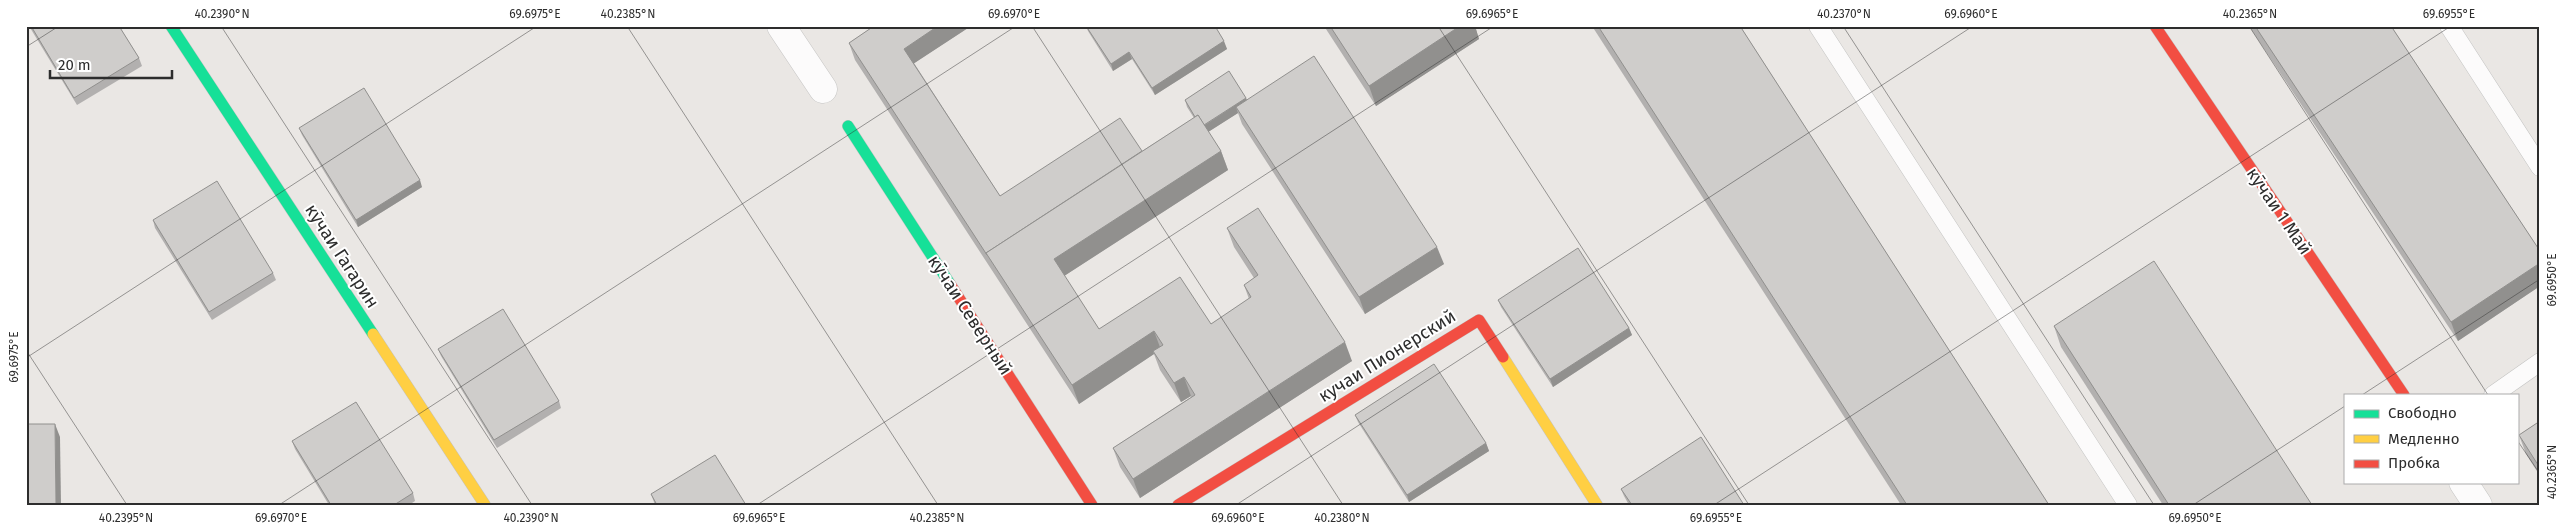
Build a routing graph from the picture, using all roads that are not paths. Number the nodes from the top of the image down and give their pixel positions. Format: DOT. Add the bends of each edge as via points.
graph roads {
  1 [pos="171,26"];
  2 [pos="781,26"];
  3 [pos="1818,26"];
  4 [pos="2155,26"];
  5 [pos="2449,26"];
  6 [pos="823,89"];
  7 [pos="848,126"];
  8 [pos="2540,166"];
  9 [pos="2540,362"];
  10 [pos="2403,394"];
  11 [pos="2495,394"];
  12 [pos="2463,484"];
  13 [pos="485,505"];
  14 [pos="1092,505"];
  15 [pos="1178,505"];
  16 [pos="1597,505"];
  17 [pos="2128,505"];
  18 [pos="2478,505"];
  1 -- 13 [label="street, кӯчаи Гагарин"];
  2 -- 6 [label="street"];
  3 -- 17 [label="lane"];
  4 -- 10 [label="street, кӯчаи 1 Май"];
  5 -- 8 [label="lane"];
  7 -- 14 [label="street, кӯчаи Северный"];
  9 -- 11 [label="lane"];
  12 -- 18 [label="street"];
  15 -- 16 [label="street, кучаи Пионерский" via="1479,320"];
}
